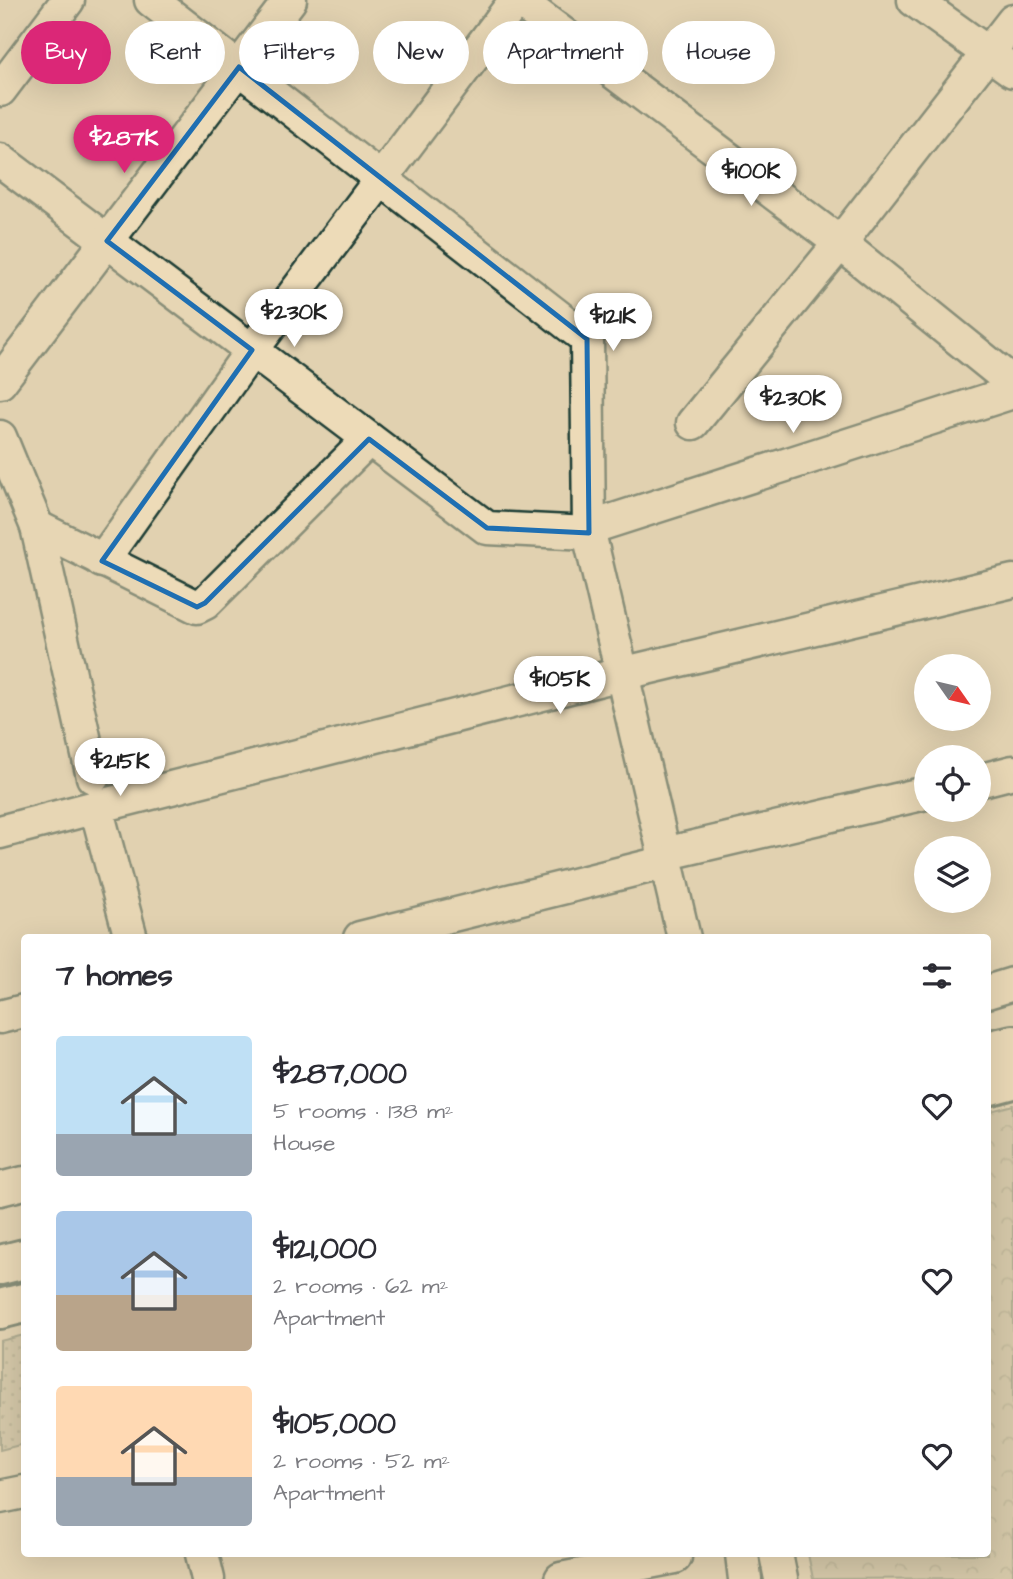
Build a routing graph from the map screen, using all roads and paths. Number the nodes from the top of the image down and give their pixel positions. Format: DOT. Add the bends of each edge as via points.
graph roads {
  1 [pos="68,0"];
  2 [pos="150,0"];
  3 [pos="290,0"];
  4 [pos="517,0"];
  5 [pos="914,0"];
  6 [pos="274,21"];
  7 [pos="1013,21"];
  8 [pos="1000,62"];
  9 [pos="239,67"];
  10 [pos="261,84"];
  11 [pos="0,90"];
  12 [pos="0,160"];
  13 [pos="382,179"];
  14 [pos="107,241"];
  15 [pos="841,243"];
  16 [pos="252,350"];
  17 [pos="1010,374"];
  18 [pos="0,382"];
  19 [pos="693,423"];
  20 [pos="0,438"];
  21 [pos="369,439"];
  22 [pos="37,527"];
  23 [pos="589,531"];
  24 [pos="102,561"];
  25 [pos="1013,580"];
  26 [pos="621,674"];
  27 [pos="1013,772"];
  28 [pos="991,778"];
  29 [pos="94,792"];
  30 [pos="914,796"];
  31 [pos="0,832"];
  32 [pos="665,858"];
  33 [pos="130,934"];
  34 [pos="375,934"];
  35 [pos="683,934"];
  36 [pos="1013,984"];
  37 [pos="991,991"];
  38 [pos="21,1012"];
  39 [pos="0,1017"];
  40 [pos="1013,1045"];
  41 [pos="991,1050"];
  42 [pos="1013,1079"];
  43 [pos="991,1085"];
  44 [pos="21,1183"];
  45 [pos="0,1189"];
  46 [pos="21,1260"];
  47 [pos="0,1265"];
  48 [pos="21,1304"];
  49 [pos="0,1309"];
  50 [pos="21,1493"];
  51 [pos="0,1497"];
  52 [pos="203,1557"];
  53 [pos="675,1557"];
  54 [pos="742,1557"];
  55 [pos="777,1557"];
  56 [pos="208,1579"];
  57 [pos="561,1579"];
  58 [pos="746,1579"];
  59 [pos="781,1579"];
  1 -- 11 [label="street"];
  2 -- 9 [label="street"];
  3 -- 6 [label="street"];
  4 -- 13 [label="street"];
  4 -- 15 [label="street"];
  5 -- 8 [label="street"];
  7 -- 8 [label="street"];
  8 -- 15 [label="street"];
  9 -- 14 [label="street"];
  10 -- 13 [label="street"];
  12 -- 14 [label="street"];
  13 -- 16 [label="street"];
  13 -- 23 [label="street" via="587,339"];
  14 -- 16 [label="street"];
  14 -- 18 [label="street"];
  15 -- 17 [label="street"];
  15 -- 19 [label="street"];
  16 -- 21 [label="street"];
  16 -- 24 [label="street"];
  17 -- 23 [label="street"];
  20 -- 22 [label="street"];
  21 -- 23 [label="street" via="487,528"];
  21 -- 24 [label="street" via="197,607"];
  22 -- 24 [label="street"];
  22 -- 29 [label="street"];
  23 -- 26 [label="street"];
  25 -- 26 [label="street"];
  26 -- 29 [label="street"];
  26 -- 32 [label="street"];
  27 -- 28 [label="street"];
  29 -- 31 [label="street"];
  29 -- 33 [label="street"];
  30 -- 32 [label="street"];
  32 -- 34 [label="street"];
  32 -- 35 [label="street"];
  36 -- 37 [label="street"];
  38 -- 39 [label="street"];
  40 -- 41 [label="main road"];
  42 -- 43 [label="main road"];
  44 -- 45 [label="street"];
  46 -- 47 [label="main road"];
  48 -- 49 [label="main road"];
  50 -- 51 [label="street"];
  52 -- 56 [label="street"];
  53 -- 57 [label="street"];
  54 -- 58 [label="street"];
  55 -- 59 [label="street"];
}
